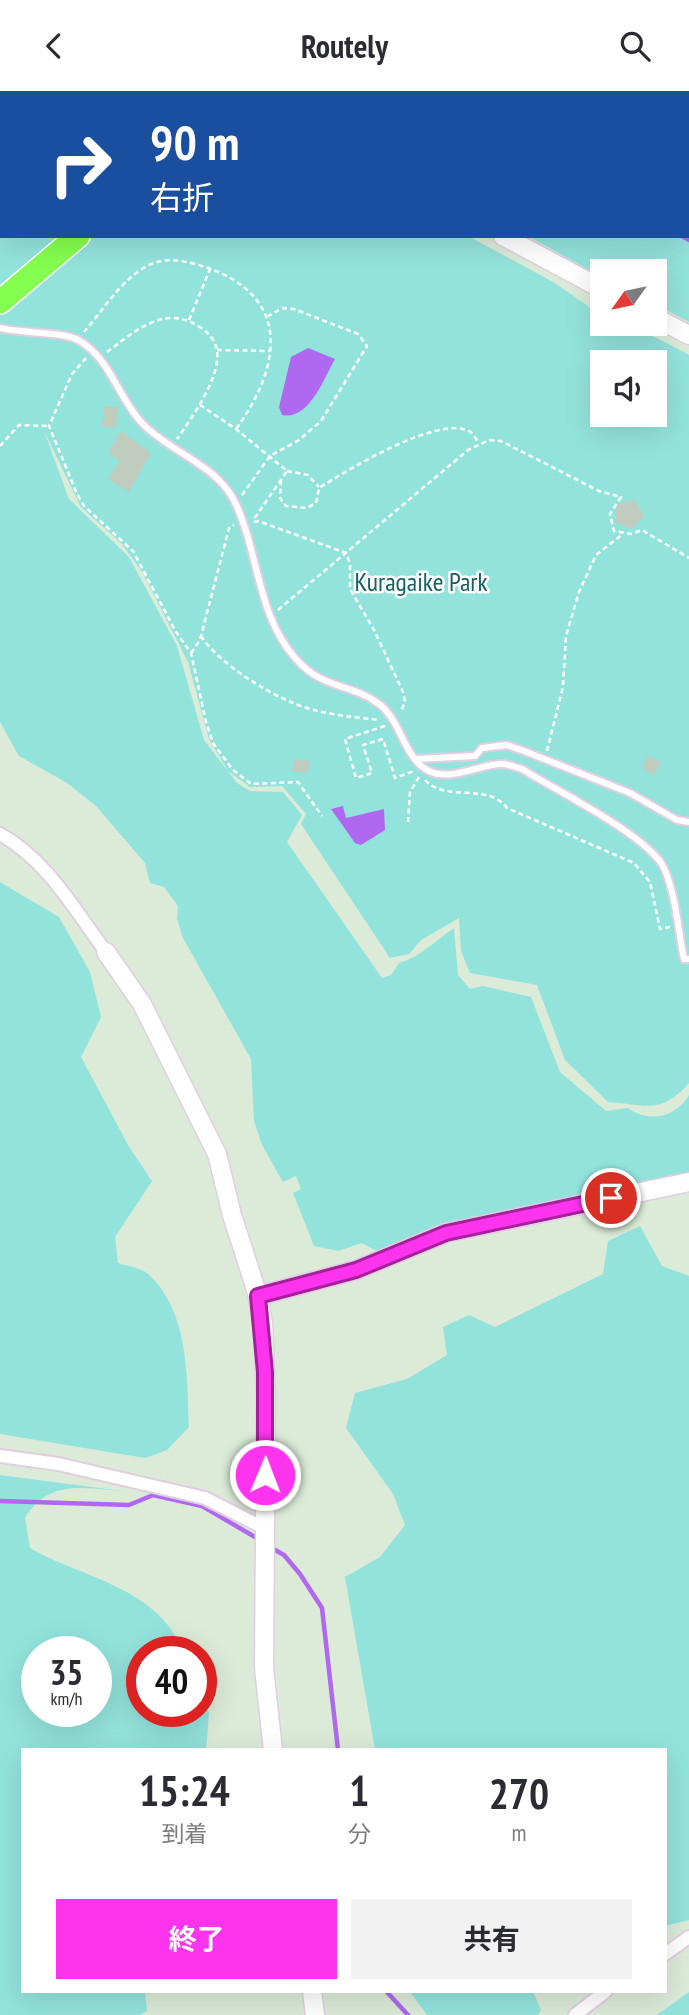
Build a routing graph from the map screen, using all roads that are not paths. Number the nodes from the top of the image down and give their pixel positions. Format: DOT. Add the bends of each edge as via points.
graph roads {
  1 [pos="76,238"];
  2 [pos="507,238"];
  3 [pos="590,283"];
  4 [pos="0,302"];
  5 [pos="667,324"];
  6 [pos="0,328"];
  7 [pos="689,335"];
  8 [pos="416,759"];
  9 [pos="689,822"];
  10 [pos="0,834"];
  11 [pos="106,952"];
  12 [pos="689,959"];
  13 [pos="689,1182"];
  14 [pos="258,1296"];
  15 [pos="0,1456"];
  16 [pos="264,1531"];
  17 [pos="273,1748"];
  18 [pos="689,1937"];
  19 [pos="667,1953"];
  20 [pos="312,1993"];
  21 [pos="603,1993"];
  22 [pos="315,2015"];
  23 [pos="575,2015"];
  1 -- 4 [label="highway"];
  2 -- 3 [label="street"];
  5 -- 7 [label="street"];
  6 -- 8 [label="lane" via="78,340 99,359 140,421 171,448 206,468 234,502 282,642 315,677 379,704"];
  8 -- 9 [label="lane" via="475,756 482,748 508,745 630,793"];
  8 -- 12 [label="lane" via="441,775 503,764 522,769 634,837 664,868 684,959"];
  10 -- 11 [label="street" via="40,863"];
  11 -- 14 [label="street" via="142,1004 217,1154"];
  13 -- 14 [label="street" via="446,1233 356,1270"];
  14 -- 16 [label="street" via="266,1396"];
  15 -- 16 [label="street" via="58,1464 205,1498"];
  16 -- 17 [label="street" via="264,1668"];
  18 -- 19 [label="street"];
  20 -- 22 [label="street"];
  21 -- 23 [label="street"];
}
